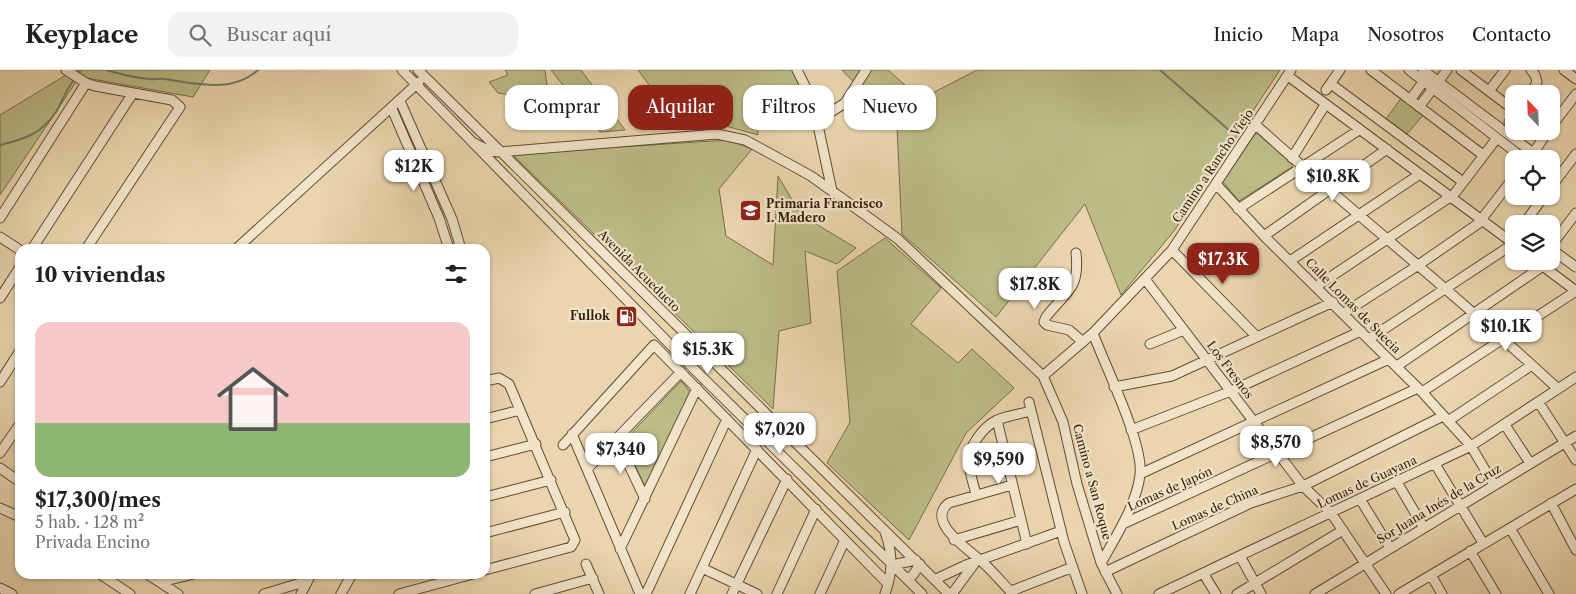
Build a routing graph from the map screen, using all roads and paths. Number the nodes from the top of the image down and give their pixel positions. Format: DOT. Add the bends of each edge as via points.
graph roads {
  1 [pos="66,70"];
  2 [pos="402,70"];
  3 [pos="797,70"];
  4 [pos="866,70"];
  5 [pos="1340,70"];
  6 [pos="1372,70"];
  7 [pos="1409,70"];
  8 [pos="1447,70"];
  9 [pos="1461,70"];
  10 [pos="1504,70"];
  11 [pos="1531,70"];
  12 [pos="1564,70"];
  13 [pos="421,73"];
  14 [pos="1289,73"];
  15 [pos="1427,74"];
  16 [pos="1576,79"];
  17 [pos="86,83"];
  18 [pos="416,85"];
  19 [pos="805,85"];
  20 [pos="1436,85"];
  21 [pos="1535,85"];
  22 [pos="1488,91"];
  23 [pos="133,93"];
  24 [pos="1576,94"];
  25 [pos="1410,100"];
  26 [pos="400,101"];
  27 [pos="1505,103"];
  28 [pos="1325,105"];
  29 [pos="1419,107"];
  30 [pos="392,109"];
  31 [pos="834,110"];
  32 [pos="1560,116"];
  33 [pos="1256,125"];
  34 [pos="819,130"];
  35 [pos="1359,130"];
  36 [pos="1494,142"];
  37 [pos="474,144"];
  38 [pos="1387,149"];
  39 [pos="1524,150"];
  40 [pos="499,152"];
  41 [pos="1576,154"];
  42 [pos="1483,155"];
  43 [pos="1292,158"];
  44 [pos="1303,167"];
  45 [pos="1420,174"];
  46 [pos="1561,174"];
  47 [pos="1463,182"];
  48 [pos="1216,184"];
  49 [pos="1328,190"];
  50 [pos="1505,190"];
  51 [pos="832,191"];
  52 [pos="1453,195"];
  53 [pos="1238,209"];
  54 [pos="1576,212"];
  55 [pos="1358,217"];
  56 [pos="0,218"];
  57 [pos="1483,218"];
  58 [pos="1560,235"];
  59 [pos="1264,236"];
  60 [pos="1505,236"];
  61 [pos="0,237"];
  62 [pos="1387,241"];
  63 [pos="35,244"];
  64 [pos="89,244"];
  65 [pos="241,244"];
  66 [pos="447,244"];
  67 [pos="460,244"];
  68 [pos="15,247"];
  69 [pos="1172,250"];
  70 [pos="1505,250"];
  71 [pos="1076,253"];
  72 [pos="1560,255"];
  73 [pos="1290,261"];
  74 [pos="1417,266"];
  75 [pos="1576,267"];
  76 [pos="1532,270"];
  77 [pos="1548,270"];
  78 [pos="15,276"];
  79 [pos="1145,279"];
  80 [pos="1317,286"];
  81 [pos="1447,289"];
  82 [pos="1576,291"];
  83 [pos="0,298"];
  84 [pos="1333,302"];
  85 [pos="1344,313"];
  86 [pos="1476,314"];
  87 [pos="1184,330"];
  88 [pos="1361,331"];
  89 [pos="1093,333"];
  90 [pos="1257,337"];
  91 [pos="1504,338"];
  92 [pos="1369,339"];
  93 [pos="1083,342"];
  94 [pos="1150,344"];
  95 [pos="706,355"];
  96 [pos="15,358"];
  97 [pos="1389,359"];
  98 [pos="1207,360"];
  99 [pos="1532,365"];
  100 [pos="1397,366"];
  101 [pos="696,371"];
  102 [pos="681,372"];
  103 [pos="1043,376"];
  104 [pos="1575,379"];
  105 [pos="689,380"];
  106 [pos="490,381"];
  107 [pos="0,382"];
  108 [pos="1114,387"];
  109 [pos="697,388"];
  110 [pos="1558,389"];
  111 [pos="1420,390"];
  112 [pos="1231,391"];
  113 [pos="1029,402"];
  114 [pos="1539,403"];
  115 [pos="520,410"];
  116 [pos="1031,411"];
  117 [pos="490,418"];
  118 [pos="1445,418"];
  119 [pos="727,419"];
  120 [pos="997,420"];
  121 [pos="1255,422"];
  122 [pos="1505,425"];
  123 [pos="1131,430"];
  124 [pos="15,431"];
  125 [pos="572,434"];
  126 [pos="1576,436"];
  127 [pos="617,440"];
  128 [pos="1565,443"];
  129 [pos="536,444"];
  130 [pos="563,445"];
  131 [pos="1471,446"];
  132 [pos="757,449"];
  133 [pos="0,453"];
  134 [pos="1278,454"];
  135 [pos="490,456"];
  136 [pos="1576,460"];
  137 [pos="1435,464"];
  138 [pos="1530,464"];
  139 [pos="0,468"];
  140 [pos="587,469"];
  141 [pos="1140,474"];
  142 [pos="15,478"];
  143 [pos="787,479"];
  144 [pos="551,480"];
  145 [pos="1397,482"];
  146 [pos="1494,485"];
  147 [pos="1012,486"];
  148 [pos="1303,486"];
  149 [pos="1576,489"];
  150 [pos="976,495"];
  151 [pos="490,496"];
  152 [pos="645,499"];
  153 [pos="1360,499"];
  154 [pos="1551,503"];
  155 [pos="1460,506"];
  156 [pos="0,508"];
  157 [pos="816,509"];
  158 [pos="565,512"];
  159 [pos="1330,513"];
  160 [pos="15,515"];
  161 [pos="1021,520"];
  162 [pos="1123,524"];
  163 [pos="1424,528"];
  164 [pos="1510,528"];
  165 [pos="884,530"];
  166 [pos="1343,530"];
  167 [pos="1062,531"];
  168 [pos="490,532"];
  169 [pos="845,540"];
  170 [pos="954,540"];
  171 [pos="1483,543"];
  172 [pos="1027,544"];
  173 [pos="1390,548"];
  174 [pos="620,549"];
  175 [pos="1576,550"];
  176 [pos="1470,551"];
  177 [pos="1240,556"];
  178 [pos="918,562"];
  179 [pos="977,562"];
  180 [pos="1365,563"];
  181 [pos="586,564"];
  182 [pos="892,565"];
  183 [pos="1073,567"];
  184 [pos="1103,567"];
  185 [pos="702,568"];
  186 [pos="490,569"];
  187 [pos="1203,573"];
  188 [pos="1431,575"];
  189 [pos="593,578"];
  190 [pos="108,579"];
  191 [pos="156,579"];
  192 [pos="173,579"];
  193 [pos="306,579"];
  194 [pos="308,579"];
  195 [pos="349,579"];
  196 [pos="454,579"];
  197 [pos="907,579"];
  198 [pos="936,579"];
  199 [pos="161,582"];
  200 [pos="1255,583"];
  201 [pos="736,584"];
  202 [pos="888,584"];
  203 [pos="0,588"];
  204 [pos="1012,593"];
  205 [pos="1164,593"];
  206 [pos="12,594"];
  207 [pos="130,594"];
  208 [pos="178,594"];
  209 [pos="264,594"];
  210 [pos="301,594"];
  211 [pos="341,594"];
  212 [pos="399,594"];
  213 [pos="536,594"];
  214 [pos="599,594"];
  215 [pos="640,594"];
  216 [pos="646,594"];
  217 [pos="690,594"];
  218 [pos="732,594"];
  219 [pos="757,594"];
  220 [pos="777,594"];
  221 [pos="820,594"];
  222 [pos="885,594"];
  223 [pos="922,594"];
  224 [pos="951,594"];
  225 [pos="1082,594"];
  226 [pos="1117,594"];
  227 [pos="1216,594"];
  228 [pos="1237,594"];
  229 [pos="1262,594"];
  230 [pos="1315,594"];
  231 [pos="1386,594"];
  232 [pos="1399,594"];
  233 [pos="1442,594"];
  234 [pos="1496,594"];
  235 [pos="1549,594"];
  1 -- 17 [label="street"];
  2 -- 18 [label="street"];
  3 -- 19 [label="street"];
  4 -- 31 [label="street" via="845,103"];
  5 -- 47 [label="street" via="1329,87"];
  6 -- 25 [label="street"];
  7 -- 15 [label="street"];
  8 -- 20 [label="street"];
  9 -- 22 [label="street"];
  10 -- 22 [label="street"];
  11 -- 21 [label="street" via="1537,82"];
  12 -- 16 [label="street"];
  13 -- 18 [label="street"];
  13 -- 40 [label="street, Avenida Acueducto"];
  14 -- 28 [label="street"];
  14 -- 33 [label="street, Camino a Rancho Viejo"];
  15 -- 20 [label="street"];
  15 -- 25 [label="street"];
  17 -- 23 [label="street"];
  17 -- 56 [label="street"];
  18 -- 26 [label="street"];
  18 -- 37 [label="street"];
  20 -- 29 [label="street"];
  20 -- 39 [label="street"];
  22 -- 27 [label="street"];
  23 -- 63 [label="street"];
  23 -- 64 [label="street" via="172,100 180,104 180,109"];
  24 -- 32 [label="street"];
  25 -- 29 [label="street"];
  26 -- 30 [label="street"];
  26 -- 67 [label="street" via="452,219"];
  28 -- 35 [label="street"];
  28 -- 43 [label="street"];
  29 -- 42 [label="street"];
  30 -- 65 [label="street"];
  30 -- 66 [label="street"];
  33 -- 43 [label="street"];
  33 -- 48 [label="street, Camino a Rancho Viejo"];
  34 -- 51 [label="street"];
  35 -- 38 [label="street"];
  35 -- 44 [label="street"];
  36 -- 42 [label="street"];
  37 -- 40 [label="street" via="490,152"];
  37 -- 101 [label="street"];
  38 -- 45 [label="street"];
  38 -- 49 [label="street"];
  40 -- 51 [label="street" via="730,136 760,148"];
  40 -- 95 [label="street, Avenida Acueducto"];
  41 -- 46 [label="street"];
  42 -- 47 [label="street"];
  43 -- 44 [label="street"];
  44 -- 49 [label="street"];
  44 -- 53 [label="street"];
  45 -- 52 [label="street"];
  45 -- 55 [label="street"];
  47 -- 52 [label="street"];
  48 -- 53 [label="street, Calle Lomas de Suecia"];
  48 -- 69 [label="street, Camino a Rancho Viejo"];
  49 -- 55 [label="street"];
  49 -- 59 [label="street"];
  50 -- 57 [label="street"];
  51 -- 103 [label="street" via="898,239"];
  52 -- 57 [label="street"];
  52 -- 62 [label="street"];
  53 -- 59 [label="street, Calle Lomas de Suecia"];
  54 -- 58 [label="street"];
  55 -- 62 [label="street"];
  55 -- 73 [label="street"];
  57 -- 60 [label="street"];
  57 -- 74 [label="street"];
  59 -- 73 [label="street, Calle Lomas de Suecia"];
  61 -- 68 [label="street"];
  62 -- 74 [label="street"];
  62 -- 80 [label="street"];
  69 -- 79 [label="street, Camino a Rancho Viejo"];
  69 -- 90 [label="street"];
  70 -- 81 [label="street"];
  71 -- 93 [label="street" via="1074,283 1044,322 1069,330"];
  72 -- 75 [label="street"];
  73 -- 80 [label="street, Calle Lomas de Suecia"];
  74 -- 81 [label="street"];
  74 -- 85 [label="street"];
  76 -- 86 [label="street"];
  77 -- 82 [label="street"];
  78 -- 83 [label="street"];
  79 -- 87 [label="street, Los Fresnos"];
  79 -- 89 [label="street, Camino a Rancho Viejo"];
  80 -- 84 [label="street, Calle Lomas de Suecia"];
  81 -- 86 [label="street"];
  81 -- 92 [label="street"];
  82 -- 91 [label="street, Lomas de Japón"];
  84 -- 85 [label="street, Calle Lomas de Suecia"];
  84 -- 90 [label="street"];
  85 -- 88 [label="street, Calle Lomas de Suecia"];
  86 -- 91 [label="street"];
  86 -- 100 [label="street"];
  87 -- 94 [label="street"];
  87 -- 98 [label="street, Los Fresnos"];
  88 -- 92 [label="street, Calle Lomas de Suecia"];
  88 -- 112 [label="street"];
  89 -- 93 [label="street, Camino a Rancho Viejo"];
  89 -- 108 [label="street"];
  90 -- 98 [label="street"];
  91 -- 99 [label="street"];
  91 -- 111 [label="street, Lomas de Japón"];
  92 -- 97 [label="street, Calle Lomas de Suecia"];
  93 -- 103 [label="street, Camino a Rancho Viejo"];
  95 -- 101 [label="street"];
  95 -- 165 [label="street, Avenida Acueducto"];
  96 -- 107 [label="street"];
  97 -- 100 [label="street, Calle Lomas de Suecia"];
  97 -- 121 [label="street"];
  98 -- 108 [label="street" via="1160,380"];
  98 -- 112 [label="street, Los Fresnos"];
  99 -- 110 [label="street"];
  99 -- 118 [label="street, Lomas de China"];
  100 -- 111 [label="street, Calle Lomas de Suecia"];
  101 -- 105 [label="street"];
  101 -- 182 [label="street"];
  102 -- 105 [label="street"];
  102 -- 125 [label="street" via="654,345"];
  102 -- 127 [label="street"];
  103 -- 184 [label="street, Camino a San Roque" via="1063,422 1077,484"];
  104 -- 110 [label="street, Lomas de Guayana"];
  105 -- 109 [label="street"];
  106 -- 115 [label="street" via="499,378 506,381"];
  108 -- 123 [label="street"];
  109 -- 119 [label="street"];
  109 -- 152 [label="street"];
  110 -- 114 [label="street, Lomas de Guayana"];
  111 -- 118 [label="street, Calle Lomas de Suecia"];
  111 -- 134 [label="street, Lomas de Japón"];
  112 -- 121 [label="street, Los Fresnos"];
  112 -- 123 [label="street"];
  113 -- 116 [label="street"];
  114 -- 122 [label="street, Lomas de Guayana"];
  114 -- 128 [label="street"];
  115 -- 117 [label="street"];
  115 -- 129 [label="street"];
  116 -- 120 [label="street"];
  116 -- 167 [label="street"];
  118 -- 131 [label="street, Calle Lomas de Suecia"];
  118 -- 148 [label="street, Lomas de China"];
  119 -- 132 [label="street"];
  119 -- 216 [label="street"];
  120 -- 147 [label="street"];
  120 -- 150 [label="street" via="986,429 970,452 969,463"];
  121 -- 134 [label="street, Los Fresnos"];
  121 -- 141 [label="street"];
  122 -- 131 [label="street, Lomas de Guayana"];
  122 -- 138 [label="street"];
  123 -- 141 [label="street" via="1138,451"];
  124 -- 133 [label="street"];
  125 -- 130 [label="street"];
  125 -- 140 [label="street"];
  126 -- 128 [label="street, Sor Juana Inés de la Cruz"];
  127 -- 140 [label="street"];
  127 -- 152 [label="street"];
  128 -- 136 [label="street"];
  128 -- 138 [label="street, Sor Juana Inés de la Cruz"];
  129 -- 135 [label="street"];
  129 -- 144 [label="street"];
  131 -- 137 [label="street, Lomas de Guayana"];
  131 -- 146 [label="street, Calle Lomas de Suecia"];
  132 -- 143 [label="street"];
  132 -- 185 [label="street"];
  134 -- 148 [label="street, Los Fresnos"];
  134 -- 162 [label="street, Lomas de Japón"];
  137 -- 145 [label="street, Lomas de Guayana"];
  137 -- 155 [label="street"];
  138 -- 146 [label="street, Sor Juana Inés de la Cruz"];
  139 -- 142 [label="street"];
  140 -- 174 [label="street"];
  141 -- 162 [label="street"];
  143 -- 157 [label="street"];
  143 -- 201 [label="street"];
  144 -- 151 [label="street"];
  144 -- 158 [label="street"];
  145 -- 153 [label="street, Lomas de Guayana"];
  145 -- 163 [label="street"];
  146 -- 155 [label="street, Sor Juana Inés de la Cruz"];
  147 -- 150 [label="street"];
  147 -- 161 [label="street"];
  148 -- 159 [label="street, Los Fresnos"];
  148 -- 184 [label="street, Lomas de China" via="1251,503"];
  149 -- 154 [label="street"];
  150 -- 170 [label="street" via="944,506 945,524"];
  152 -- 174 [label="street"];
  153 -- 159 [label="street, Lomas de Guayana"];
  153 -- 173 [label="street"];
  154 -- 164 [label="street"];
  154 -- 175 [label="street"];
  155 -- 163 [label="street, Sor Juana Inés de la Cruz"];
  155 -- 171 [label="street"];
  156 -- 160 [label="street"];
  157 -- 169 [label="street"];
  157 -- 220 [label="street"];
  158 -- 168 [label="street"];
  158 -- 186 [label="street" via="574,534 575,542 571,547"];
  159 -- 166 [label="street, Los Fresnos"];
  159 -- 177 [label="street, Lomas de Guayana"];
  161 -- 170 [label="street"];
  161 -- 172 [label="street"];
  162 -- 184 [label="street"];
  163 -- 173 [label="street, Sor Juana Inés de la Cruz"];
  164 -- 171 [label="street"];
  164 -- 235 [label="street"];
  165 -- 178 [label="street, Avenida Acueducto"];
  165 -- 182 [label="street"];
  166 -- 180 [label="street, Los Fresnos"];
  166 -- 200 [label="street"];
  167 -- 172 [label="street"];
  167 -- 183 [label="street"];
  169 -- 202 [label="street"];
  169 -- 221 [label="street"];
  170 -- 179 [label="street"];
  171 -- 176 [label="street"];
  172 -- 179 [label="street"];
  173 -- 180 [label="street, Sor Juana Inés de la Cruz"];
  174 -- 215 [label="street"];
  176 -- 188 [label="street"];
  176 -- 234 [label="street"];
  177 -- 187 [label="street, Lomas de Guayana"];
  177 -- 200 [label="street"];
  178 -- 182 [label="street"];
  178 -- 197 [label="street" via="913,575"];
  178 -- 198 [label="street, Avenida Acueducto"];
  179 -- 198 [label="street"];
  179 -- 204 [label="street"];
  179 -- 224 [label="street"];
  180 -- 230 [label="street, Sor Juana Inés de la Cruz"];
  180 -- 231 [label="street, Los Fresnos"];
  181 -- 189 [label="street"];
  182 -- 197 [label="street"];
  182 -- 202 [label="street"];
  183 -- 204 [label="street"];
  183 -- 225 [label="street"];
  184 -- 226 [label="street, Camino a San Roque"];
  185 -- 201 [label="street"];
  185 -- 217 [label="street"];
  187 -- 205 [label="street, Lomas de Guayana"];
  187 -- 227 [label="street"];
  188 -- 232 [label="street"];
  188 -- 233 [label="street"];
  189 -- 213 [label="street"];
  189 -- 214 [label="street"];
  190 -- 207 [label="street"];
  191 -- 199 [label="street"];
  192 -- 199 [label="street"];
  193 -- 209 [label="street"];
  194 -- 210 [label="street"];
  195 -- 211 [label="street"];
  196 -- 212 [label="street"];
  197 -- 223 [label="street"];
  198 -- 224 [label="street, Avenida Acueducto"];
  199 -- 208 [label="street"];
  200 -- 228 [label="street"];
  200 -- 229 [label="street"];
  201 -- 218 [label="street"];
  201 -- 219 [label="street"];
  202 -- 222 [label="street"];
  203 -- 206 [label="street"];
}
